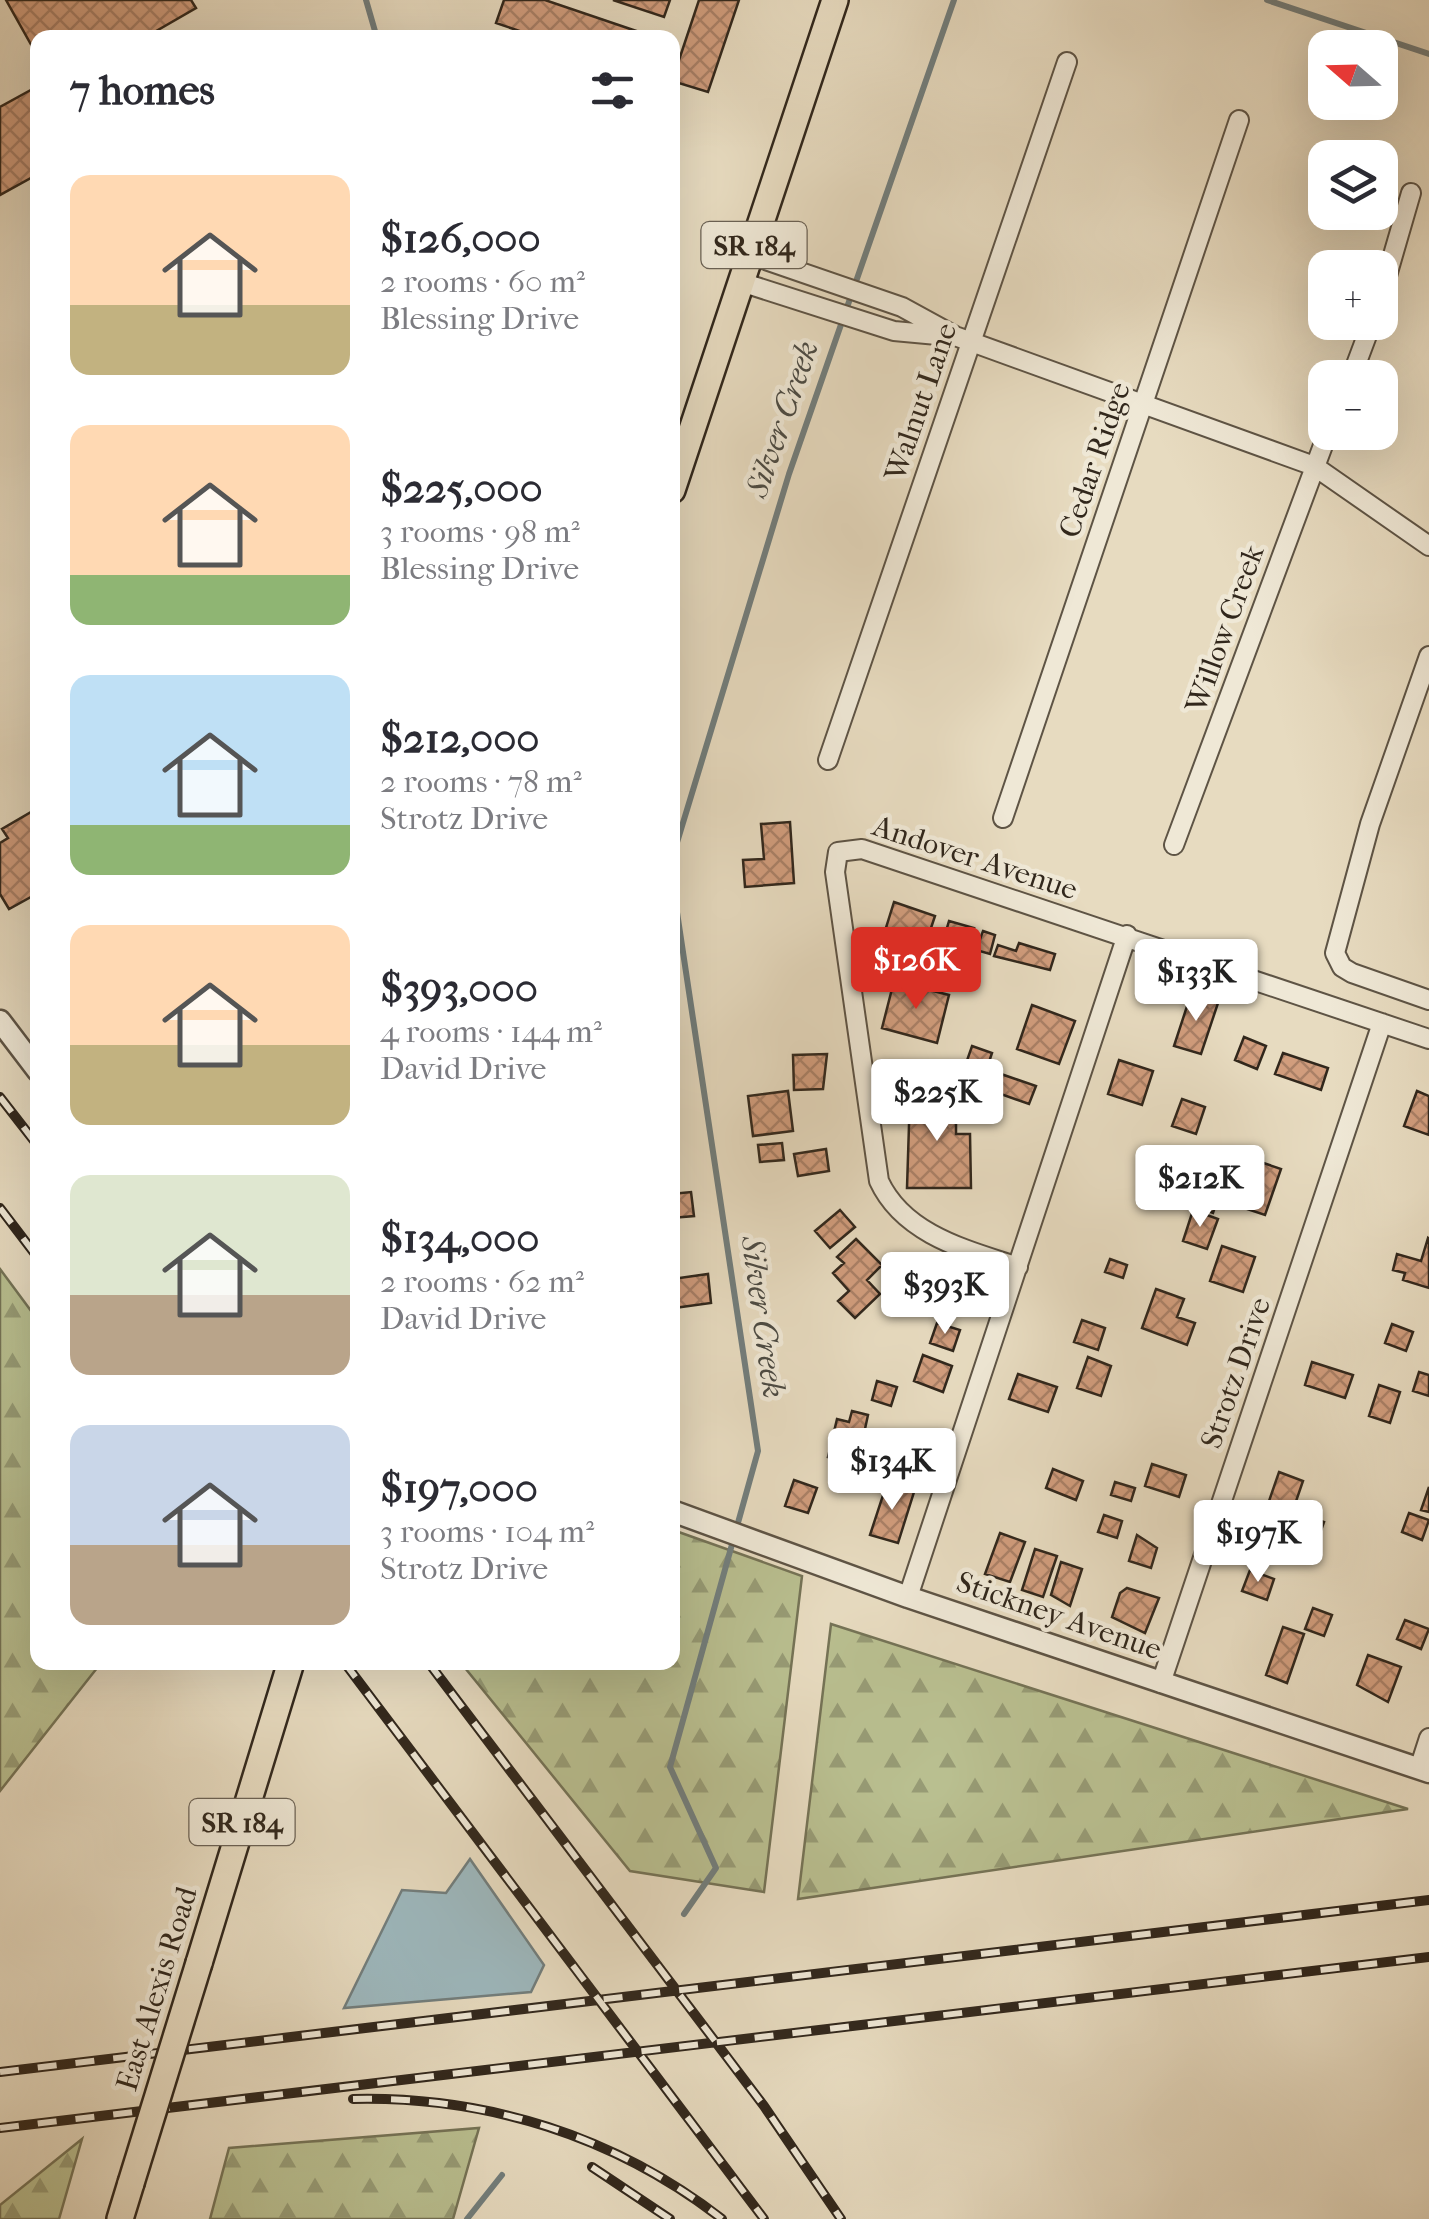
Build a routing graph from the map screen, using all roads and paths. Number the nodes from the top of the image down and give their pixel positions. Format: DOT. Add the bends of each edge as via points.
graph roads {
  1 [pos="835,0"];
  2 [pos="1067,62"];
  3 [pos="1239,120"];
  4 [pos="1411,193"];
  5 [pos="1394,250"];
  6 [pos="750,255"];
  7 [pos="742,282"];
  8 [pos="962,339"];
  9 [pos="1143,404"];
  10 [pos="1321,450"];
  11 [pos="680,466"];
  12 [pos="1314,466"];
  13 [pos="1429,546"];
  14 [pos="1429,656"];
  15 [pos="828,760"];
  16 [pos="1003,818"];
  17 [pos="1174,845"];
  18 [pos="1128,935"];
  19 [pos="1429,1000"];
  20 [pos="0,1021"];
  21 [pos="1382,1024"];
  22 [pos="1429,1040"];
  23 [pos="30,1060"];
  24 [pos="1018,1267"];
  25 [pos="680,1513"];
  26 [pos="908,1597"];
  27 [pos="288,1672"];
  28 [pos="1161,1682"];
  29 [pos="1429,1738"];
  30 [pos="1424,1771"];
  31 [pos="120,2219"];
  1 -- 6 [label="main road, SR 184"];
  2 -- 8 [label="street, Walnut Lane"];
  3 -- 9 [label="street, Cedar Ridge"];
  4 -- 5 [label="street"];
  6 -- 7 [label="main road, SR 184"];
  6 -- 8 [label="street" via="902,307"];
  7 -- 8 [label="street" via="894,330"];
  7 -- 11 [label="main road, SR 184"];
  8 -- 9 [label="street"];
  8 -- 15 [label="street, Walnut Lane"];
  9 -- 12 [label="street"];
  9 -- 16 [label="street, Cedar Ridge"];
  10 -- 12 [label="street, Willow Creek"];
  12 -- 13 [label="street"];
  12 -- 17 [label="street, Willow Creek"];
  14 -- 19 [label="street" via="1335,953 1342,968"];
  18 -- 21 [label="street, Andover Avenue"];
  18 -- 24 [label="street"];
  18 -- 24 [label="street, Andover Avenue" via="862,849 838,852 879,1181 900,1212 931,1235"];
  20 -- 23 [label="street"];
  21 -- 22 [label="street, Andover Avenue"];
  21 -- 28 [label="street, Strotz Drive"];
  24 -- 26 [label="street"];
  25 -- 26 [label="street, Stickney Avenue"];
  26 -- 28 [label="street, Stickney Avenue"];
  27 -- 31 [label="main road, East Alexis Road / SR 184, bridge"];
  28 -- 30 [label="street, Stickney Avenue"];
  29 -- 30 [label="street"];
}
